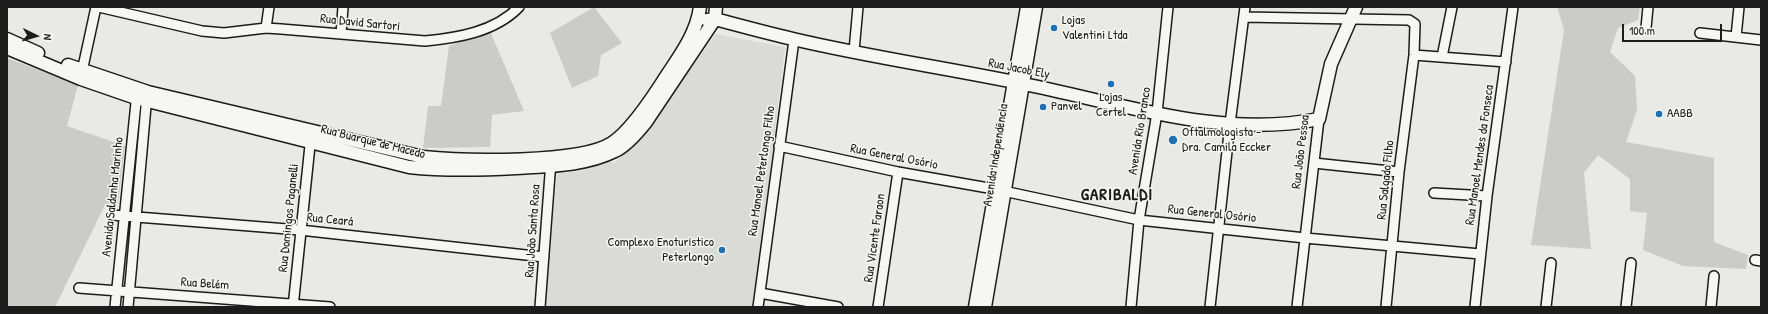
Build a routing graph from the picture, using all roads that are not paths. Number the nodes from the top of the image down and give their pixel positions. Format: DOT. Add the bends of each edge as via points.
graph roads {
  1 [pos="96,7"];
  2 [pos="99,7"];
  3 [pos="268,7"];
  4 [pos="344,7"];
  5 [pos="518,7"];
  6 [pos="716,7"];
  7 [pos="858,7"];
  8 [pos="1027,7"];
  9 [pos="1036,7"];
  10 [pos="1168,7"];
  11 [pos="1245,7"];
  12 [pos="1356,7"];
  13 [pos="1452,7"];
  14 [pos="1513,7"];
  15 [pos="1648,7"];
  16 [pos="1739,7"];
  17 [pos="700,10"];
  18 [pos="1244,17"];
  19 [pos="1350,18"];
  20 [pos="715,19"];
  21 [pos="266,28"];
  22 [pos="1646,28"];
  23 [pos="1700,33"];
  24 [pos="341,34"];
  25 [pos="1736,37"];
  26 [pos="7,38"];
  27 [pos="794,40"];
  28 [pos="1761,40"];
  29 [pos="7,48"];
  30 [pos="854,51"];
  31 [pos="1414,55"];
  32 [pos="1442,57"];
  33 [pos="1506,62"];
  34 [pos="82,75"];
  35 [pos="1018,83"];
  36 [pos="142,95"];
  37 [pos="1157,113"];
  38 [pos="1319,119"];
  39 [pos="1230,124"];
  40 [pos="311,136"];
  41 [pos="779,146"];
  42 [pos="551,162"];
  43 [pos="1314,163"];
  44 [pos="898,172"];
  45 [pos="1399,172"];
  46 [pos="999,190"];
  47 [pos="1434,193"];
  48 [pos="1487,196"];
  49 [pos="112,215"];
  50 [pos="124,216"];
  51 [pos="136,217"];
  52 [pos="1139,220"];
  53 [pos="1218,228"];
  54 [pos="300,230"];
  55 [pos="1305,238"];
  56 [pos="1392,246"];
  57 [pos="1480,254"];
  58 [pos="544,257"];
  59 [pos="1551,263"];
  60 [pos="1631,263"];
  61 [pos="1714,276"];
  62 [pos="79,288"];
  63 [pos="116,290"];
  64 [pos="129,291"];
  65 [pos="760,293"];
  66 [pos="293,305"];
  67 [pos="115,307"];
  68 [pos="128,307"];
  69 [pos="330,307"];
  70 [pos="540,307"];
  71 [pos="758,307"];
  72 [pos="838,307"];
  73 [pos="878,307"];
  74 [pos="975,307"];
  75 [pos="985,307"];
  76 [pos="1131,307"];
  77 [pos="1210,307"];
  78 [pos="1297,307"];
  79 [pos="1386,307"];
  80 [pos="1475,307"];
  81 [pos="1546,307"];
  82 [pos="1626,307"];
  83 [pos="1711,307"];
  1 -- 34 [label="street"];
  2 -- 21 [label="street, Rua David Sartori" via="202,31 224,33"];
  3 -- 21 [label="street"];
  4 -- 24 [label="street"];
  5 -- 24 [label="street, Rua David Sartori" via="486,28 444,39 408,41"];
  6 -- 20 [label="main road, Rua Buarque de Macedo"];
  7 -- 30 [label="street"];
  8 -- 35 [label="main road, Avenida Independência"];
  9 -- 35 [label="main road, Avenida Independência"];
  10 -- 37 [label="street, Avenida Rio Branco"];
  11 -- 18 [label="street"];
  12 -- 19 [label="main road, Rua João Pessoa"];
  13 -- 32 [label="street"];
  14 -- 33 [label="street, Rua Manoel Mendes da Fonseca"];
  15 -- 22 [label="street"];
  16 -- 25 [label="street"];
  17 -- 20 [label="main road, Rua Jacob Ely" via="705,20"];
  17 -- 42 [label="main road, Rua Buarque de Macedo" via="691,36 665,79 633,123 612,143"];
  18 -- 19 [label="street"];
  18 -- 39 [label="street"];
  19 -- 31 [label="street, Rua Salgado Filho" via="1409,20 1415,24"];
  19 -- 38 [label="main road, Rua João Pessoa" via="1331,64"];
  20 -- 27 [label="main road, Rua Jacob Ely"];
  20 -- 42 [label="main road, Rua Buarque de Macedo" via="638,132 616,151 587,161"];
  21 -- 24 [label="street, Rua David Sartori"];
  23 -- 25 [label="street"];
  25 -- 28 [label="street"];
  26 -- 34 [label="main road, Rua Buarque de Macedo"];
  27 -- 30 [label="main road, Rua Jacob Ely"];
  27 -- 41 [label="street, Rua Manoel Peterlongo Filho"];
  29 -- 34 [label="main road, Rua Buarque de Macedo"];
  30 -- 35 [label="main road, Rua Jacob Ely"];
  31 -- 32 [label="street"];
  31 -- 45 [label="street, Rua Salgado Filho"];
  32 -- 33 [label="street"];
  33 -- 48 [label="street, Rua Manoel Mendes da Fonseca"];
  34 -- 36 [label="main road, Rua Buarque de Macedo"];
  35 -- 37 [label="main road, Rua Jacob Ely"];
  35 -- 46 [label="main road, Avenida Independência"];
  36 -- 40 [label="main road, Rua Buarque de Macedo"];
  36 -- 50 [label="street, Avenida Saldanha Marinho"];
  36 -- 51 [label="street, Avenida Saldanha Marinho"];
  37 -- 39 [label="main road, Rua Jacob Ely"];
  37 -- 52 [label="street, Avenida Rio Branco"];
  38 -- 39 [label="main road, Rua Jacob Ely" via="1269,126"];
  38 -- 43 [label="street, Rua João Pessoa"];
  39 -- 53 [label="street"];
  40 -- 42 [label="main road, Rua Buarque de Macedo" via="409,167 438,170"];
  40 -- 54 [label="street, Rua Domingos Paganelli"];
  41 -- 44 [label="street, Rua General Osório"];
  41 -- 65 [label="street, Rua Manoel Peterlongo Filho"];
  42 -- 58 [label="street, Rua João Santa Rosa"];
  43 -- 45 [label="street"];
  43 -- 55 [label="street, Rua João Pessoa"];
  44 -- 46 [label="street, Rua General Osório"];
  44 -- 73 [label="street, Rua Vicente Faraon"];
  45 -- 56 [label="street, Rua Salgado Filho"];
  46 -- 52 [label="street, Rua General Osório"];
  46 -- 74 [label="main road, Avenida Independência"];
  46 -- 75 [label="main road, Avenida Independência"];
  47 -- 48 [label="street"];
  48 -- 57 [label="street, Rua Manoel Mendes da Fonseca"];
  49 -- 50 [label="street, Rua Ceará"];
  50 -- 51 [label="street, Rua Ceará"];
  50 -- 63 [label="street, Avenida Saldanha Marinho"];
  51 -- 54 [label="street, Rua Ceará"];
  51 -- 64 [label="street, Avenida Saldanha Marinho"];
  52 -- 53 [label="street, Rua General Osório"];
  52 -- 76 [label="street, Avenida Rio Branco"];
  53 -- 55 [label="street, Rua General Osório"];
  53 -- 77 [label="street"];
  54 -- 58 [label="street, Rua Ceará"];
  54 -- 66 [label="street, Rua Domingos Paganelli"];
  55 -- 56 [label="street, Rua General Osório"];
  55 -- 78 [label="street, Rua João Pessoa"];
  56 -- 57 [label="street, Rua General Osório"];
  56 -- 79 [label="street, Rua Salgado Filho"];
  57 -- 80 [label="street, Rua Manoel Mendes da Fonseca"];
  58 -- 70 [label="street, Rua João Santa Rosa"];
  59 -- 81 [label="street"];
  60 -- 82 [label="street"];
  61 -- 83 [label="street"];
  62 -- 63 [label="street, Rua Belém"];
  63 -- 64 [label="street, Rua Belém"];
  63 -- 67 [label="street, Avenida Saldanha Marinho"];
  64 -- 66 [label="street, Rua Belém"];
  64 -- 68 [label="street, Avenida Saldanha Marinho"];
  65 -- 71 [label="street, Rua Manoel Peterlongo Filho"];
  65 -- 72 [label="street"];
  66 -- 69 [label="street, Rua Belém"];
}
